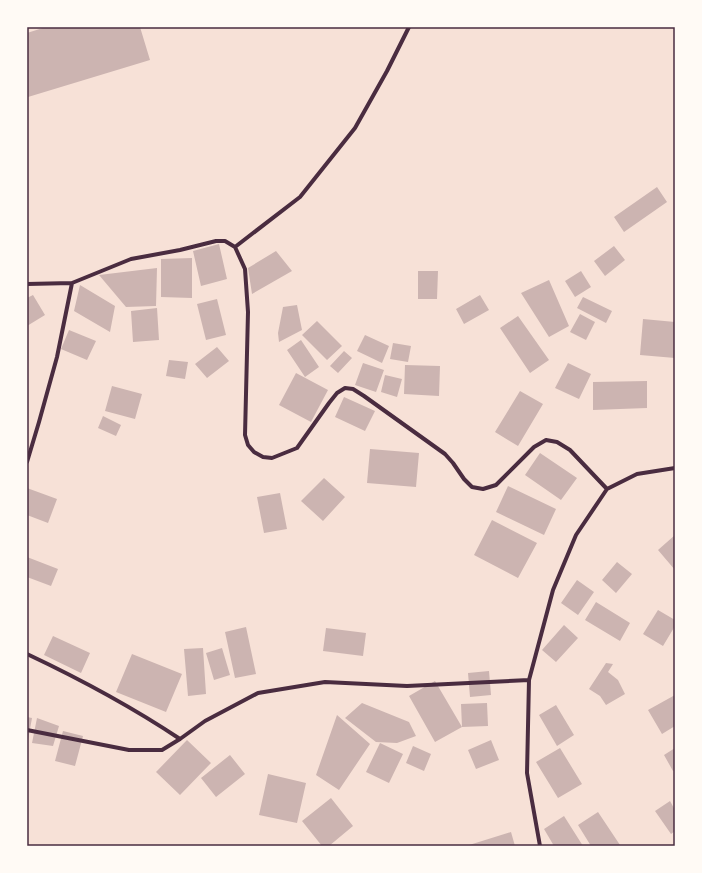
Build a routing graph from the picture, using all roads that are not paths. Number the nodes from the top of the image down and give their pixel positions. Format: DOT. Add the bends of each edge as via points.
graph roads {
  1 [pos="409,27"];
  2 [pos="235,247"];
  3 [pos="72,283"];
  4 [pos="27,284"];
  5 [pos="27,462"];
  6 [pos="675,468"];
  7 [pos="607,489"];
  8 [pos="27,654"];
  9 [pos="529,680"];
  10 [pos="27,730"];
  11 [pos="180,739"];
  12 [pos="540,846"];
  1 -- 2 [label="street" via="388,72 355,128 300,197"];
  2 -- 3 [label="street" via="225,241 216,240 131,259"];
  2 -- 7 [label="street" via="245,269 248,312 245,434 248,445 254,452 272,458 297,448 337,393 345,388 353,389 364,396 445,454 472,487 483,489 496,485 534,447 546,440 557,442 570,450"];
  3 -- 4 [label="street"];
  3 -- 5 [label="street" via="57,357"];
  6 -- 7 [label="street" via="637,474"];
  7 -- 9 [label="street" via="576,535 553,590"];
  8 -- 11 [label="street" via="116,700"];
  9 -- 11 [label="street" via="407,686 325,682 258,693 205,721"];
  9 -- 12 [label="street" via="527,773"];
  10 -- 11 [label="street" via="129,750 162,750"];
}
